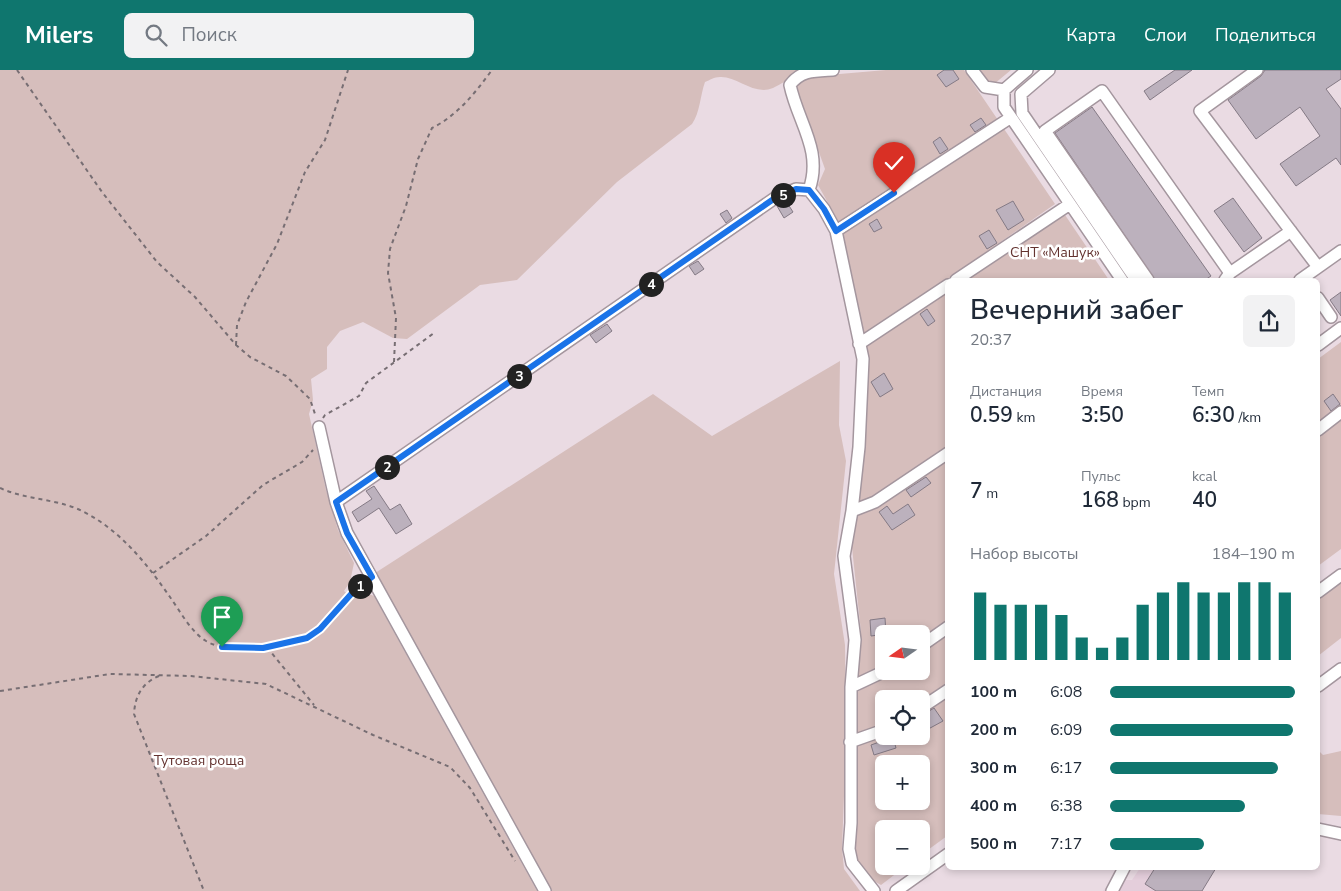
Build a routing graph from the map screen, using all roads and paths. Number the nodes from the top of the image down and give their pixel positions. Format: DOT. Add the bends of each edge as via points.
graph roads {
  1 [pos="17,70"];
  2 [pos="348,70"];
  3 [pos="492,70"];
  4 [pos="833,70"];
  5 [pos="972,70"];
  6 [pos="1028,70"];
  7 [pos="1049,70"];
  8 [pos="1257,70"];
  9 [pos="1004,90"];
  10 [pos="1010,118"];
  11 [pos="809,190"];
  12 [pos="1070,204"];
  13 [pos="836,231"];
  14 [pos="1291,231"];
  15 [pos="1341,251"];
  16 [pos="1318,267"];
  17 [pos="1228,277"];
  18 [pos="959,278"];
  19 [pos="1121,278"];
  20 [pos="1135,278"];
  21 [pos="1147,278"];
  22 [pos="1304,278"];
  23 [pos="945,287"];
  24 [pos="1320,301"];
  25 [pos="1331,316"];
  26 [pos="1341,328"];
  27 [pos="434,333"];
  28 [pos="859,344"];
  29 [pos="1320,344"];
  30 [pos="236,345"];
  31 [pos="394,362"];
  32 [pos="1341,412"];
  33 [pos="319,427"];
  34 [pos="1320,428"];
  35 [pos="316,446"];
  36 [pos="945,455"];
  37 [pos="0,488"];
  38 [pos="336,502"];
  39 [pos="852,512"];
  40 [pos="153,573"];
  41 [pos="1341,575"];
  42 [pos="372,577"];
  43 [pos="1320,589"];
  44 [pos="945,629"];
  45 [pos="930,640"];
  46 [pos="263,648"];
  47 [pos="1341,669"];
  48 [pos="161,675"];
  49 [pos="875,676"];
  50 [pos="1320,685"];
  51 [pos="851,687"];
  52 [pos="0,690"];
  53 [pos="945,692"];
  54 [pos="930,702"];
  55 [pos="316,707"];
  56 [pos="875,733"];
  57 [pos="850,742"];
  58 [pos="1320,829"];
  59 [pos="1341,834"];
  60 [pos="945,856"];
  61 [pos="519,865"];
  62 [pos="1123,870"];
  63 [pos="204,891"];
  64 [pos="545,891"];
  65 [pos="874,891"];
  66 [pos="896,891"];
  67 [pos="1112,891"];
  1 -- 30 [label="path" via="102,192 151,254 195,297"];
  2 -- 30 [label="path" via="325,140 305,172 277,244 246,302 237,326"];
  3 -- 31 [label="path" via="449,120 432,128 418,159 406,206 390,249 388,273 396,318"];
  4 -- 11 [label="street" via="803,72 790,85 813,151 815,173"];
  5 -- 9 [label="street" via="985,87"];
  6 -- 9 [label="street"];
  7 -- 20 [label="street" via="1021,94 1022,113"];
  8 -- 14 [label="street" via="1200,111"];
  9 -- 10 [label="street" via="1004,107"];
  10 -- 12 [label="street"];
  10 -- 13 [label="street"];
  11 -- 13 [label="street"];
  11 -- 38 [label="street" via="796,189 775,198"];
  12 -- 18 [label="street"];
  12 -- 19 [label="street"];
  13 -- 28 [label="street"];
  14 -- 16 [label="street"];
  14 -- 17 [label="street"];
  15 -- 16 [label="street"];
  16 -- 22 [label="street"];
  17 -- 21 [label="street" via="1102,91 1045,131"];
  23 -- 28 [label="street"];
  24 -- 25 [label="street"];
  26 -- 29 [label="street"];
  27 -- 31 [label="path"];
  28 -- 39 [label="street" via="862,368"];
  30 -- 33 [label="path" via="250,357 286,376 310,400"];
  31 -- 33 [label="path" via="366,383 359,396 325,414"];
  32 -- 34 [label="street"];
  33 -- 38 [label="street"];
  35 -- 40 [label="path" via="302,462 263,485 206,536"];
  36 -- 39 [label="street" via="875,502"];
  37 -- 40 [label="path" via="83,511 114,532"];
  38 -- 42 [label="street" via="347,533"];
  39 -- 51 [label="street" via="844,556 855,640"];
  40 -- 46 [label="path" via="188,623 206,641 222,647"];
  41 -- 43 [label="street"];
  42 -- 46 [label="path" via="307,638"];
  42 -- 64 [label="street"];
  44 -- 45 [label="street"];
  46 -- 55 [label="path" via="284,665"];
  47 -- 50 [label="street"];
  48 -- 52 [label="path" via="110,674"];
  48 -- 55 [label="path" via="266,684"];
  48 -- 63 [label="path" via="148,681 141,690 134,714"];
  49 -- 51 [label="street"];
  51 -- 57 [label="street"];
  53 -- 54 [label="street"];
  55 -- 61 [label="path" via="450,767 470,788 509,854"];
  56 -- 57 [label="street"];
  57 -- 65 [label="street" via="852,822 848,849 852,863"];
  58 -- 59 [label="street"];
  60 -- 66 [label="street"];
  62 -- 67 [label="street"];
}
